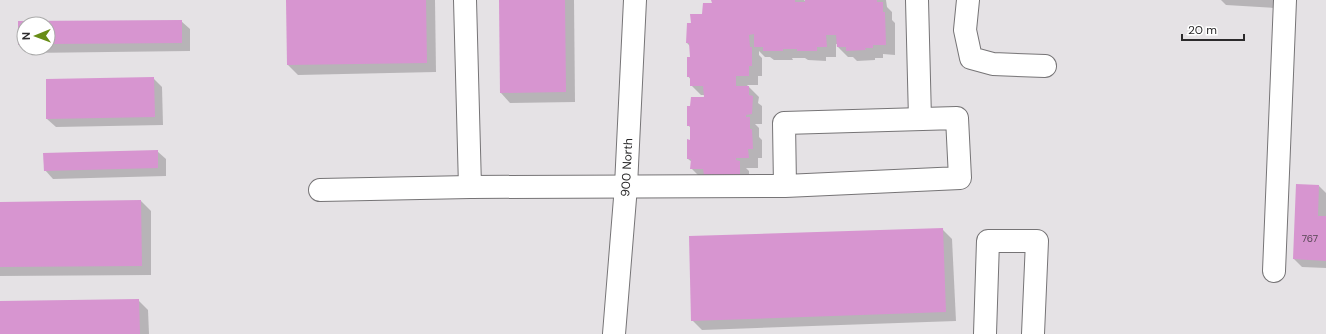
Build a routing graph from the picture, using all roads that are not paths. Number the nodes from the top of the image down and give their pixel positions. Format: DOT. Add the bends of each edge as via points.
graph roads {
  1 [pos="465,0"];
  2 [pos="635,0"];
  3 [pos="917,0"];
  4 [pos="968,0"];
  5 [pos="1285,0"];
  6 [pos="1045,66"];
  7 [pos="920,119"];
  8 [pos="626,186"];
  9 [pos="785,186"];
  10 [pos="470,187"];
  11 [pos="320,190"];
  12 [pos="1274,271"];
  13 [pos="614,334"];
  14 [pos="985,334"];
  15 [pos="1033,334"];
  1 -- 10 [label="street"];
  2 -- 8 [label="street, 900 North"];
  3 -- 7 [label="street"];
  4 -- 6 [label="street" via="965,30 971,58 993,64"];
  5 -- 12 [label="street"];
  7 -- 9 [label="street" via="784,123"];
  7 -- 9 [label="street" via="957,118 960,178"];
  8 -- 9 [label="street"];
  8 -- 10 [label="street"];
  8 -- 13 [label="street, 900 North"];
  10 -- 11 [label="street"];
  14 -- 15 [label="street" via="988,241 1038,241"];
}
